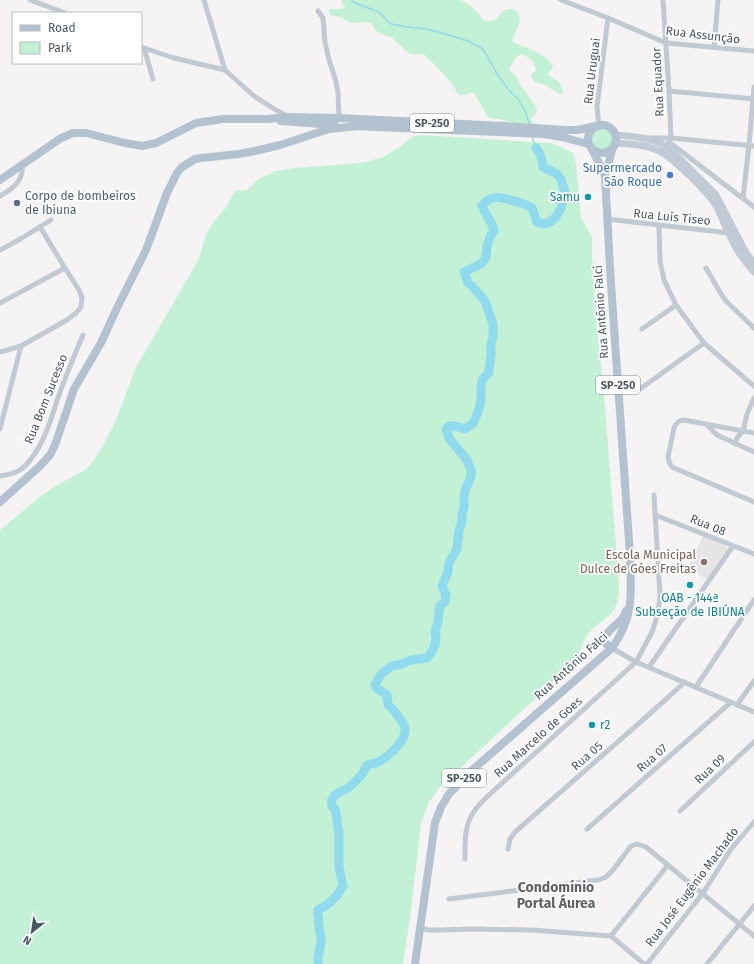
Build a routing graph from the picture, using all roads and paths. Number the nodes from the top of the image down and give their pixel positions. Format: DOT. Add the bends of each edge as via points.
graph roads {
  1 [pos="30,0"];
  2 [pos="204,0"];
  3 [pos="561,0"];
  4 [pos="664,0"];
  5 [pos="718,0"];
  6 [pos="318,11"];
  7 [pos="62,12"];
  8 [pos="608,18"];
  9 [pos="666,43"];
  10 [pos="143,47"];
  11 [pos="714,47"];
  12 [pos="754,51"];
  13 [pos="225,70"];
  14 [pos="153,79"];
  15 [pos="754,87"];
  16 [pos="669,91"];
  17 [pos="753,99"];
  18 [pos="287,117"];
  19 [pos="339,118"];
  20 [pos="268,120"];
  21 [pos="380,120"];
  22 [pos="325,124"];
  23 [pos="358,126"];
  24 [pos="597,126"];
  25 [pos="303,137"];
  26 [pos="615,142"];
  27 [pos="669,142"];
  28 [pos="590,146"];
  29 [pos="751,146"];
  30 [pos="659,151"];
  31 [pos="676,151"];
  32 [pos="22,165"];
  33 [pos="605,176"];
  34 [pos="0,180"];
  35 [pos="0,196"];
  36 [pos="743,198"];
  37 [pos="753,206"];
  38 [pos="607,219"];
  39 [pos="51,220"];
  40 [pos="659,226"];
  41 [pos="40,227"];
  42 [pos="732,232"];
  43 [pos="0,250"];
  44 [pos="754,264"];
  45 [pos="65,268"];
  46 [pos="706,268"];
  47 [pos="754,272"];
  48 [pos="0,303"];
  49 [pos="676,305"];
  50 [pos="754,328"];
  51 [pos="642,329"];
  52 [pos="83,335"];
  53 [pos="704,343"];
  54 [pos="21,346"];
  55 [pos="0,352"];
  56 [pos="618,379"];
  57 [pos="754,386"];
  58 [pos="754,398"];
  59 [pos="707,425"];
  60 [pos="0,429"];
  61 [pos="743,431"];
  62 [pos="754,433"];
  63 [pos="735,444"];
  64 [pos="754,452"];
  65 [pos="0,476"];
  66 [pos="654,495"];
  67 [pos="0,502"];
  68 [pos="754,502"];
  69 [pos="655,515"];
  70 [pos="733,546"];
  71 [pos="754,554"];
  72 [pos="631,595"];
  73 [pos="754,600"];
  74 [pos="612,648"];
  75 [pos="636,662"];
  76 [pos="649,667"];
  77 [pos="754,681"];
  78 [pos="685,682"];
  79 [pos="696,687"];
  80 [pos="731,702"];
  81 [pos="737,705"];
  82 [pos="754,712"];
  83 [pos="754,742"];
  84 [pos="680,811"];
  85 [pos="754,822"];
  86 [pos="587,829"];
  87 [pos="508,848"];
  88 [pos="465,859"];
  89 [pos="668,865"];
  90 [pos="703,893"];
  91 [pos="449,899"];
  92 [pos="754,906"];
  93 [pos="739,924"];
  94 [pos="420,928"];
  95 [pos="611,936"];
  96 [pos="754,936"];
  97 [pos="415,964"];
  98 [pos="644,964"];
  99 [pos="647,964"];
  100 [pos="707,964"];
  1 -- 7 [label="street"];
  2 -- 13 [label="street"];
  3 -- 8 [label="street, Rua Assunção"];
  4 -- 9 [label="street, Rua Equador"];
  5 -- 11 [label="street"];
  6 -- 19 [label="street" via="323,18 325,42 338,92"];
  8 -- 9 [label="street, Rua Assunção"];
  8 -- 24 [label="street, Rua Uruguai"];
  9 -- 11 [label="street, Rua Assunção"];
  9 -- 16 [label="street, Rua Equador"];
  10 -- 13 [label="street" via="174,58"];
  10 -- 14 [label="street"];
  11 -- 12 [label="street, Rua Assunção"];
  13 -- 18 [label="street" via="254,96"];
  15 -- 17 [label="street"];
  16 -- 17 [label="street"];
  16 -- 27 [label="street, Rua Equador"];
  17 -- 29 [label="street"];
  18 -- 19 [label="main road, SP-250"];
  18 -- 20 [label="main road, SP-250"];
  19 -- 21 [label="main road, SP-250"];
  20 -- 22 [label="main road, SP-250"];
  20 -- 32 [label="main road, SP-250" via="223,119 196,123 142,146 86,133 73,133 61,138"];
  21 -- 22 [label="main road"];
  21 -- 24 [label="main road, SP-250" via="565,130"];
  22 -- 23 [label="main road, SP-250"];
  22 -- 25 [label="main road"];
  23 -- 25 [label="main road" via="329,129"];
  23 -- 28 [label="main road, SP-250" via="544,134"];
  24 -- 26 [label="main road" via="609,127 613,131"];
  24 -- 28 [label="main road" via="589,133"];
  25 -- 67 [label="main road" via="255,151 195,159 182,167 167,193 146,250 101,343 74,389 50,455"];
  26 -- 27 [label="main road" via="644,138"];
  26 -- 28 [label="main road, SP-250" via="606,153 596,152"];
  26 -- 30 [label="main road" via="645,146"];
  26 -- 33 [label="main road, Rua Antônio Falci / SP-250"];
  27 -- 29 [label="street"];
  27 -- 30 [label="street"];
  27 -- 31 [label="main road"];
  28 -- 33 [label="main road, Rua Antônio Falci / SP-250"];
  29 -- 36 [label="street"];
  30 -- 42 [label="main road" via="686,173 714,202"];
  31 -- 36 [label="street"];
  31 -- 42 [label="main road" via="716,195"];
  32 -- 34 [label="main road, SP-250"];
  32 -- 35 [label="street" via="22,176 17,184"];
  33 -- 38 [label="main road, Rua Antônio Falci / SP-250"];
  36 -- 37 [label="street"];
  38 -- 40 [label="street, Rua Luís Tiseo"];
  38 -- 56 [label="main road, Rua Antônio Falci / SP-250"];
  39 -- 41 [label="street"];
  40 -- 42 [label="street, Rua Luís Tiseo"];
  40 -- 49 [label="street" via="660,261 664,280"];
  41 -- 43 [label="street"];
  41 -- 45 [label="street"];
  42 -- 44 [label="main road"];
  42 -- 47 [label="main road" via="733,243"];
  45 -- 48 [label="street"];
  45 -- 54 [label="street" via="79,290 81,306 67,320"];
  46 -- 50 [label="street" via="723,298"];
  49 -- 51 [label="street"];
  49 -- 53 [label="street"];
  52 -- 65 [label="street, Rua Bom Sucesso" via="38,449 24,467"];
  53 -- 56 [label="street" via="640,389 624,386"];
  53 -- 57 [label="street"];
  54 -- 55 [label="street"];
  54 -- 60 [label="street"];
  56 -- 72 [label="main road, Rua Antônio Falci / SP-250"];
  58 -- 61 [label="street"];
  59 -- 61 [label="street"];
  59 -- 63 [label="street" via="717,435"];
  59 -- 68 [label="street" via="684,420 675,424 668,458 672,467"];
  61 -- 62 [label="street"];
  61 -- 63 [label="street"];
  63 -- 64 [label="street"];
  66 -- 69 [label="street, Rua Marcelo de Goes"];
  69 -- 70 [label="street, Rua 08"];
  69 -- 75 [label="street, Rua Marcelo de Goes" via="660,596 658,614 652,632"];
  70 -- 71 [label="street, Rua 08"];
  70 -- 76 [label="street"];
  72 -- 74 [label="main road, Rua Antônio Falci / SP-250" via="629,614"];
  72 -- 74 [label="main road" via="628,608 604,638 604,642"];
  73 -- 79 [label="street"];
  74 -- 75 [label="street"];
  74 -- 94 [label="main road, Rua Antônio Falci / SP-250" via="470,772 440,807 435,822"];
  75 -- 76 [label="street"];
  75 -- 88 [label="street, Rua Marcelo de Goes" via="474,811 464,837"];
  76 -- 78 [label="street"];
  77 -- 81 [label="street"];
  78 -- 79 [label="street"];
  78 -- 87 [label="street, Rua 05" via="515,832"];
  79 -- 80 [label="street"];
  80 -- 81 [label="street"];
  80 -- 86 [label="street, Rua 07"];
  81 -- 82 [label="street"];
  83 -- 84 [label="street, Rua 09"];
  85 -- 90 [label="street, Rua José Eugênio Machado" via="731,849"];
  89 -- 90 [label="street"];
  89 -- 91 [label="street" via="646,847 637,844 631,846 606,877 598,880"];
  89 -- 95 [label="street"];
  90 -- 93 [label="street"];
  90 -- 99 [label="street, Rua José Eugênio Machado"];
  92 -- 93 [label="street"];
  93 -- 96 [label="street"];
  93 -- 100 [label="street"];
  94 -- 95 [label="street" via="532,930"];
  94 -- 97 [label="main road, Rua Antônio Falci / SP-250"];
  95 -- 98 [label="street"];
}
